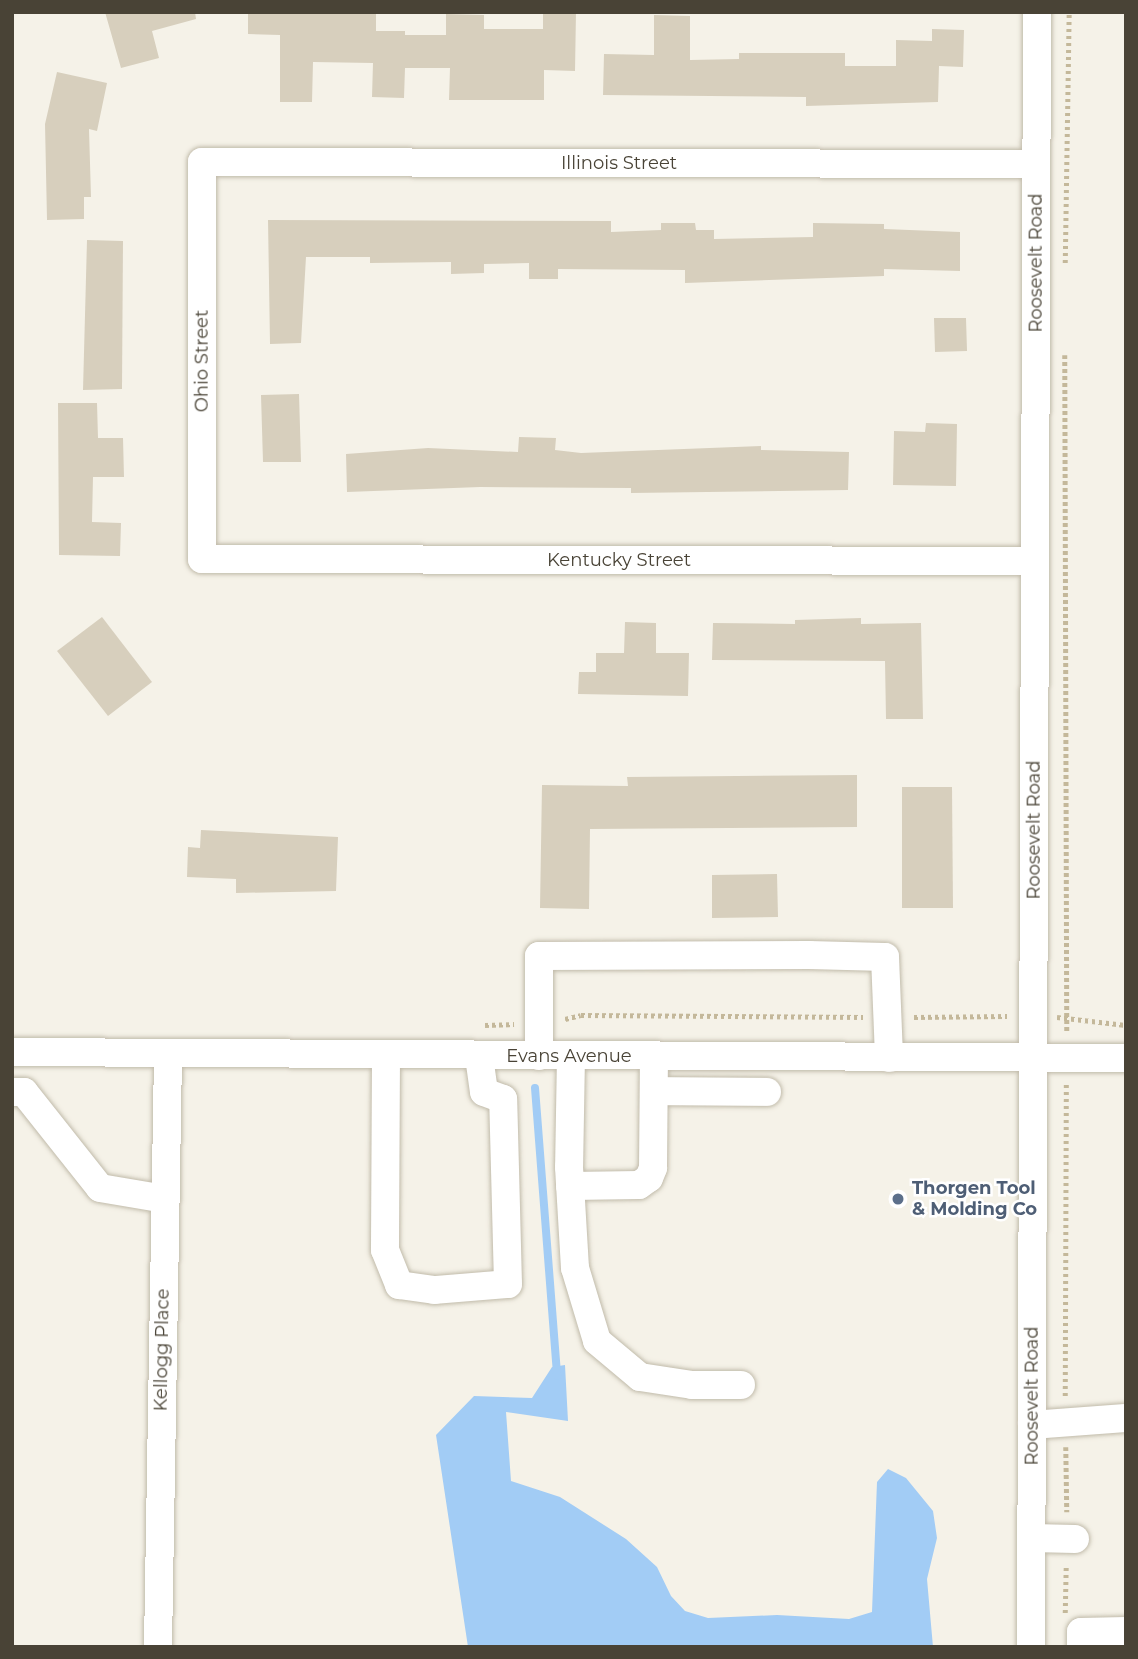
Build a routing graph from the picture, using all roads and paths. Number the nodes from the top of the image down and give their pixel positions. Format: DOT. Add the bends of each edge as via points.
graph roads {
  1 [pos="1037,12"];
  2 [pos="1069,12"];
  3 [pos="202,162"];
  4 [pos="1036,164"];
  5 [pos="1064,267"];
  6 [pos="1064,350"];
  7 [pos="202,559"];
  8 [pos="1035,561"];
  9 [pos="1033,1016"];
  10 [pos="887,1017"];
  11 [pos="1068,1017"];
  12 [pos="538,1023"];
  13 [pos="470,1025"];
  14 [pos="1126,1025"];
  15 [pos="18,1052"];
  16 [pos="168,1054"];
  17 [pos="386,1055"];
  18 [pos="479,1056"];
  19 [pos="538,1056"];
  20 [pos="571,1056"];
  21 [pos="654,1057"];
  22 [pos="889,1058"];
  23 [pos="1066,1058"];
  24 [pos="1126,1058"];
  25 [pos="1033,1059"];
  26 [pos="654,1091"];
  27 [pos="18,1092"];
  28 [pos="767,1093"];
  29 [pos="570,1186"];
  30 [pos="165,1199"];
  31 [pos="741,1385"];
  32 [pos="1125,1418"];
  33 [pos="1032,1425"];
  34 [pos="1066,1425"];
  35 [pos="1032,1538"];
  36 [pos="1071,1539"];
  37 [pos="1064,1622"];
  38 [pos="1126,1631"];
  39 [pos="158,1647"];
  40 [pos="1031,1647"];
  41 [pos="1081,1647"];
  1 -- 4 [label="street, Roosevelt Road"];
  2 -- 5 [label="path"];
  3 -- 4 [label="street, Illinois Street"];
  3 -- 7 [label="street, Ohio Street"];
  4 -- 8 [label="street, Roosevelt Road"];
  6 -- 11 [label="path"];
  7 -- 8 [label="street, Kentucky Street"];
  8 -- 9 [label="street, Roosevelt Road"];
  9 -- 10 [label="path"];
  9 -- 11 [label="path"];
  9 -- 25 [label="street, Roosevelt Road"];
  10 -- 12 [label="path" via="582,1015"];
  10 -- 12 [label="street" via="884,957 538,956"];
  10 -- 22 [label="street"];
  11 -- 14 [label="path"];
  11 -- 23 [label="path"];
  12 -- 13 [label="path"];
  12 -- 19 [label="street"];
  15 -- 16 [label="street, Evans Avenue"];
  15 -- 27 [label="street"];
  16 -- 17 [label="street, Evans Avenue"];
  16 -- 30 [label="street, Kellogg Place"];
  17 -- 18 [label="street, Evans Avenue"];
  17 -- 18 [label="street" via="385,1250 399,1285 435,1290 508,1284 503,1099 484,1093"];
  18 -- 19 [label="street, Evans Avenue"];
  19 -- 20 [label="street, Evans Avenue"];
  20 -- 21 [label="street, Evans Avenue"];
  20 -- 29 [label="street"];
  21 -- 22 [label="street, Evans Avenue"];
  21 -- 26 [label="street"];
  22 -- 25 [label="street, Evans Avenue"];
  23 -- 24 [label="street, Evans Avenue"];
  23 -- 25 [label="street, Evans Avenue"];
  23 -- 34 [label="path"];
  25 -- 33 [label="street, Roosevelt Road"];
  26 -- 28 [label="street"];
  26 -- 29 [label="street" via="649,1178 639,1185"];
  27 -- 30 [label="street" via="100,1188"];
  29 -- 31 [label="street" via="575,1268 597,1341 640,1377 692,1385"];
  30 -- 39 [label="street, Kellogg Place"];
  32 -- 34 [label="street"];
  33 -- 34 [label="street"];
  33 -- 35 [label="street, Roosevelt Road"];
  34 -- 36 [label="path"];
  35 -- 36 [label="street"];
  35 -- 40 [label="street, Roosevelt Road"];
  36 -- 37 [label="path"];
  38 -- 41 [label="street" via="1081,1632"];
}
